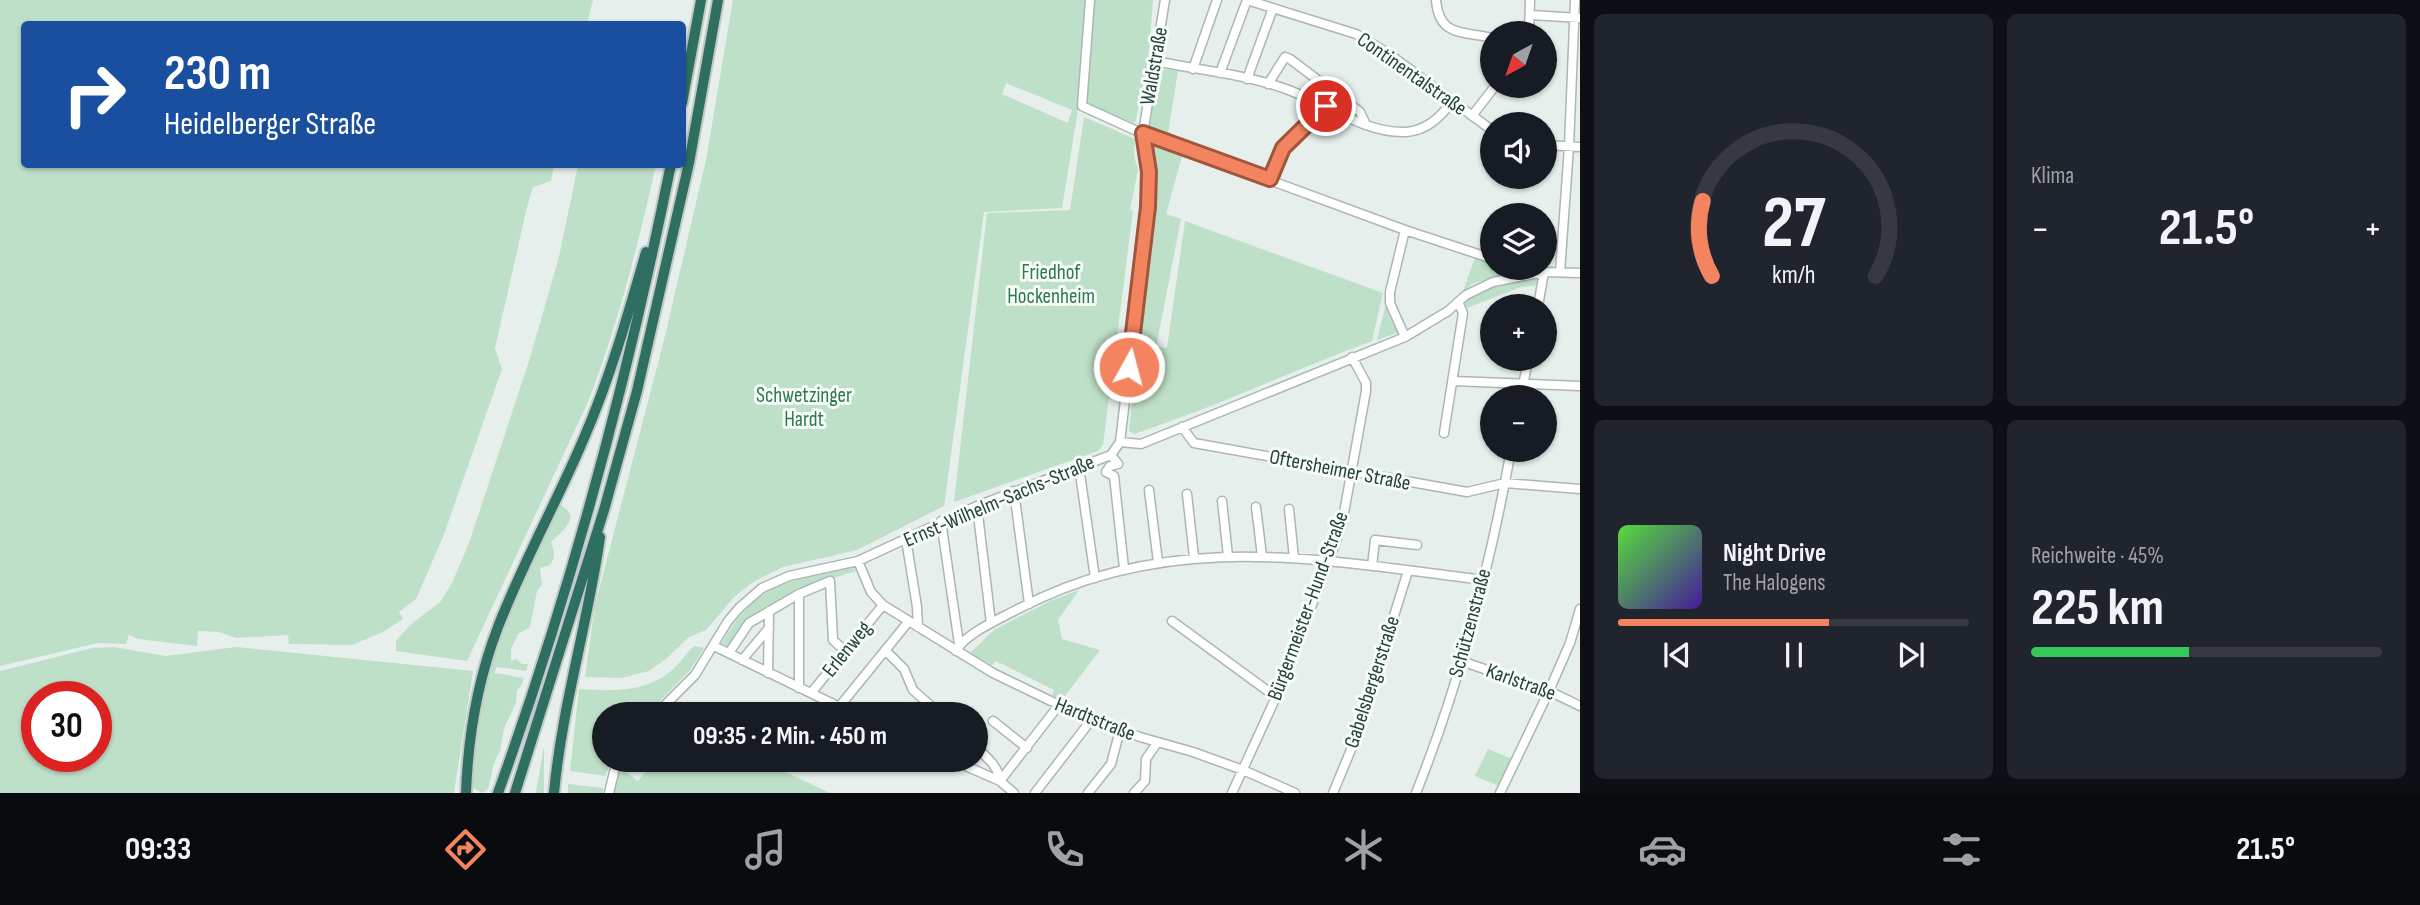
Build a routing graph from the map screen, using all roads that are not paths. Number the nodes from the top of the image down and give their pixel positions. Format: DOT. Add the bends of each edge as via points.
graph roads {
  1 [pos="701,0"];
  2 [pos="719,0"];
  3 [pos="1090,0"];
  4 [pos="1165,0"];
  5 [pos="1217,0"];
  6 [pos="1247,0"];
  7 [pos="1436,0"];
  8 [pos="1530,0"];
  9 [pos="1575,0"];
  10 [pos="1273,8"];
  11 [pos="1531,15"];
  12 [pos="1577,18"];
  13 [pos="1530,21"];
  14 [pos="1480,35"];
  15 [pos="1577,50"];
  16 [pos="1155,61"];
  17 [pos="1194,69"];
  18 [pos="1220,73"];
  19 [pos="1247,79"];
  20 [pos="686,81"];
  21 [pos="1268,84"];
  22 [pos="1486,98"];
  23 [pos="1453,101"];
  24 [pos="1326,106"];
  25 [pos="1472,116"];
  26 [pos="1480,122"];
  27 [pos="1366,125"];
  28 [pos="1143,133"];
  29 [pos="1557,146"];
  30 [pos="1569,147"];
  31 [pos="1580,147"];
  32 [pos="670,168"];
  33 [pos="1270,179"];
  34 [pos="659,224"];
  35 [pos="1405,230"];
  36 [pos="1480,255"];
  37 [pos="1560,272"];
  38 [pos="1580,273"];
  39 [pos="1503,280"];
  40 [pos="1458,302"];
  41 [pos="1405,337"];
  42 [pos="1352,357"];
  43 [pos="1526,371"];
  44 [pos="1452,381"];
  45 [pos="1524,384"];
  46 [pos="1580,386"];
  47 [pos="1182,427"];
  48 [pos="1444,433"];
  49 [pos="1120,442"];
  50 [pos="1111,455"];
  51 [pos="1509,462"];
  52 [pos="1079,467"];
  53 [pos="1352,472"];
  54 [pos="1505,483"];
  55 [pos="1149,489"];
  56 [pos="1580,489"];
  57 [pos="1014,491"];
  58 [pos="1187,494"];
  59 [pos="1222,501"];
  60 [pos="976,506"];
  61 [pos="1255,507"];
  62 [pos="1289,509"];
  63 [pos="604,510"];
  64 [pos="941,521"];
  65 [pos="906,539"];
  66 [pos="1417,545"];
  67 [pos="1228,556"];
  68 [pos="1262,556"];
  69 [pos="1194,557"];
  70 [pos="1294,558"];
  71 [pos="858,561"];
  72 [pos="1329,561"];
  73 [pos="1158,562"];
  74 [pos="1372,566"];
  75 [pos="1124,568"];
  76 [pos="1408,570"];
  77 [pos="1095,578"];
  78 [pos="1484,580"];
  79 [pos="799,594"];
  80 [pos="1029,604"];
  81 [pos="883,605"];
  82 [pos="1580,609"];
  83 [pos="769,611"];
  84 [pos="909,621"];
  85 [pos="1172,621"];
  86 [pos="991,624"];
  87 [pos="918,627"];
  88 [pos="769,628"];
  89 [pos="714,646"];
  90 [pos="958,647"];
  91 [pos="885,650"];
  92 [pos="845,651"];
  93 [pos="729,653"];
  94 [pos="742,660"];
  95 [pos="1461,661"];
  96 [pos="768,673"];
  97 [pos="799,688"];
  98 [pos="1549,691"];
  99 [pos="811,693"];
  100 [pos="1276,697"];
  101 [pos="668,702"];
  102 [pos="829,702"];
  103 [pos="843,702"];
  104 [pos="926,702"];
  105 [pos="1059,705"];
  106 [pos="1580,706"];
  107 [pos="1092,719"];
  108 [pos="993,721"];
  109 [pos="1120,730"];
  110 [pos="1157,743"];
  111 [pos="1027,748"];
  112 [pos="988,758"];
  113 [pos="1242,770"];
  114 [pos="614,772"];
  115 [pos="975,772"];
  116 [pos="466,789"];
  117 [pos="1007,789"];
  118 [pos="498,793"];
  119 [pos="515,793"];
  120 [pos="554,793"];
  121 [pos="609,793"];
  122 [pos="1035,793"];
  123 [pos="1088,793"];
  124 [pos="1134,793"];
  125 [pos="1231,793"];
  126 [pos="1295,793"];
  127 [pos="1333,793"];
  128 [pos="1416,793"];
  129 [pos="1500,793"];
  1 -- 20 [label="highway"];
  2 -- 63 [label="highway" via="666,270"];
  3 -- 28 [label="street" via="1082,106"];
  4 -- 16 [label="street, Waldstraße"];
  5 -- 17 [label="street"];
  6 -- 10 [label="street, Continentalstraße"];
  6 -- 18 [label="street"];
  7 -- 14 [label="street" via="1444,26"];
  8 -- 11 [label="street"];
  9 -- 12 [label="street"];
  10 -- 19 [label="street"];
  10 -- 23 [label="street, Continentalstraße" via="1356,34"];
  11 -- 12 [label="street"];
  11 -- 13 [label="street"];
  12 -- 15 [label="street"];
  15 -- 30 [label="street"];
  16 -- 17 [label="street"];
  16 -- 28 [label="street, Waldstraße"];
  17 -- 18 [label="street"];
  18 -- 19 [label="street"];
  19 -- 21 [label="street"];
  21 -- 24 [label="street"];
  21 -- 27 [label="street" via="1285,57 1290,59 1360,112"];
  22 -- 25 [label="street"];
  23 -- 25 [label="street, Continentalstraße"];
  23 -- 27 [label="street" via="1438,119 1419,130 1395,132"];
  24 -- 27 [label="street"];
  24 -- 33 [label="street" via="1283,148"];
  25 -- 26 [label="street, Continentalstraße"];
  28 -- 33 [label="street"];
  28 -- 49 [label="street, Waldstraße" via="1148,207"];
  29 -- 30 [label="street"];
  30 -- 31 [label="street"];
  30 -- 37 [label="street"];
  32 -- 34 [label="highway"];
  33 -- 35 [label="street"];
  34 -- 116 [label="highway" via="597,406 506,606 485,668"];
  34 -- 118 [label="highway" via="614,420 566,588"];
  35 -- 36 [label="street"];
  35 -- 41 [label="street" via="1390,292"];
  37 -- 38 [label="street"];
  39 -- 40 [label="street"];
  40 -- 41 [label="street"];
  40 -- 44 [label="street" via="1463,313"];
  41 -- 42 [label="street"];
  42 -- 47 [label="street"];
  42 -- 53 [label="street, Bürgermeister-Hund-Straße" via="1366,386"];
  43 -- 45 [label="street"];
  44 -- 45 [label="street"];
  44 -- 48 [label="street"];
  45 -- 46 [label="street"];
  47 -- 49 [label="street" via="1140,444"];
  47 -- 53 [label="street, Oftersheimer Straße" via="1194,443"];
  49 -- 50 [label="street, Ernst-Wilhelm-Sachs-Straße"];
  50 -- 52 [label="street, Ernst-Wilhelm-Sachs-Straße"];
  50 -- 75 [label="street" via="1118,464 1106,472 1114,476"];
  51 -- 54 [label="street, Schützenstraße"];
  52 -- 57 [label="street, Ernst-Wilhelm-Sachs-Straße"];
  52 -- 77 [label="street"];
  53 -- 54 [label="street, Oftersheimer Straße" via="1467,492"];
  53 -- 72 [label="street, Bürgermeister-Hund-Straße"];
  54 -- 56 [label="street, Oftersheimer Straße"];
  54 -- 78 [label="street, Schützenstraße"];
  55 -- 73 [label="street"];
  57 -- 60 [label="street, Ernst-Wilhelm-Sachs-Straße"];
  57 -- 80 [label="street"];
  58 -- 69 [label="street"];
  59 -- 67 [label="street"];
  60 -- 64 [label="street, Ernst-Wilhelm-Sachs-Straße"];
  60 -- 86 [label="street"];
  61 -- 68 [label="street"];
  62 -- 70 [label="street"];
  63 -- 119 [label="highway"];
  63 -- 120 [label="highway"];
  64 -- 65 [label="street, Ernst-Wilhelm-Sachs-Straße"];
  64 -- 90 [label="street"];
  65 -- 71 [label="street, Ernst-Wilhelm-Sachs-Straße"];
  65 -- 87 [label="street"];
  66 -- 74 [label="street" via="1375,540"];
  67 -- 68 [label="street"];
  67 -- 69 [label="street"];
  68 -- 70 [label="street"];
  69 -- 73 [label="street"];
  70 -- 72 [label="street"];
  71 -- 81 [label="street" via="871,593"];
  71 -- 89 [label="street, Ernst-Wilhelm-Sachs-Straße" via="789,576 762,589 739,608"];
  72 -- 74 [label="street"];
  72 -- 100 [label="street, Bürgermeister-Hund-Straße"];
  73 -- 75 [label="street"];
  74 -- 76 [label="street"];
  75 -- 77 [label="street"];
  76 -- 78 [label="street"];
  76 -- 127 [label="street, Gabelsbergerstraße" via="1359,727"];
  77 -- 80 [label="street"];
  78 -- 95 [label="street, Schützenstraße"];
  79 -- 83 [label="street"];
  79 -- 92 [label="street" via="830,581 833,640"];
  79 -- 97 [label="street"];
  80 -- 86 [label="street"];
  81 -- 84 [label="street, Hardtstraße"];
  81 -- 92 [label="street, Erlenweg"];
  82 -- 98 [label="street"];
  83 -- 88 [label="street"];
  83 -- 93 [label="street" via="749,624"];
  84 -- 87 [label="street, Hardtstraße"];
  84 -- 91 [label="street"];
  85 -- 100 [label="street"];
  86 -- 90 [label="street"];
  87 -- 90 [label="street, Hardtstraße"];
  88 -- 94 [label="street"];
  88 -- 96 [label="street"];
  89 -- 93 [label="street"];
  89 -- 101 [label="street, Ernst-Wilhelm-Sachs-Straße"];
  90 -- 105 [label="street, Hardtstraße" via="993,673"];
  91 -- 103 [label="street"];
  91 -- 104 [label="street"];
  92 -- 99 [label="street, Erlenweg"];
  93 -- 94 [label="street"];
  94 -- 96 [label="street"];
  95 -- 98 [label="street, Karlstraße"];
  95 -- 128 [label="street, Schützenstraße"];
  96 -- 97 [label="street"];
  97 -- 99 [label="street"];
  98 -- 106 [label="street, Karlstraße"];
  98 -- 129 [label="street"];
  99 -- 102 [label="street"];
  100 -- 113 [label="street, Bürgermeister-Hund-Straße"];
  105 -- 107 [label="street, Hardtstraße"];
  105 -- 111 [label="street"];
  107 -- 109 [label="street, Hardtstraße"];
  107 -- 122 [label="street"];
  108 -- 111 [label="street"];
  109 -- 110 [label="street, Hardtstraße"];
  109 -- 123 [label="street" via="1111,764"];
  110 -- 113 [label="street, Hardtstraße"];
  110 -- 124 [label="street" via="1146,759 1145,781"];
  111 -- 117 [label="street"];
  112 -- 117 [label="street"];
  113 -- 125 [label="street, Bürgermeister-Hund-Straße"];
  113 -- 126 [label="street, Hardtstraße"];
  114 -- 121 [label="street"];
  115 -- 117 [label="street"];
}
